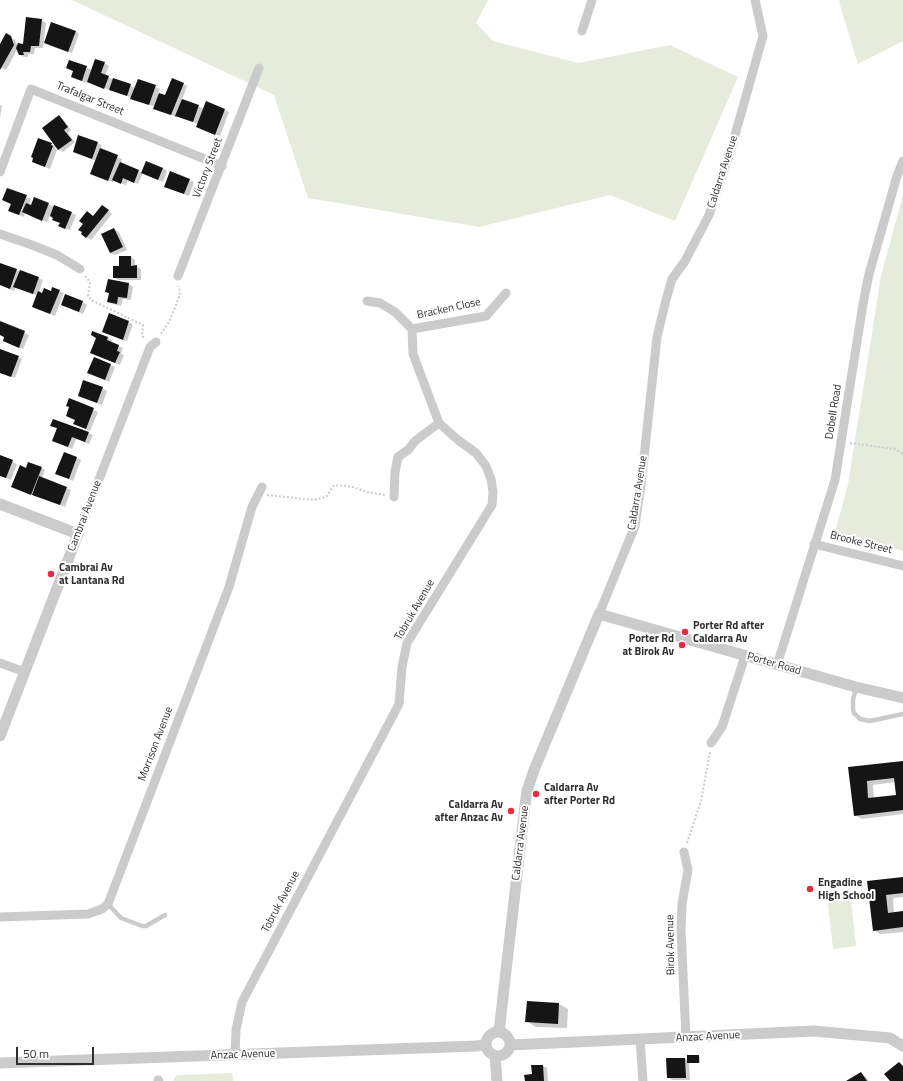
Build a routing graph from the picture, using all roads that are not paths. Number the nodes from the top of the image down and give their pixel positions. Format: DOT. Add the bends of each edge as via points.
graph roads {
  1 [pos="592,0"];
  2 [pos="755,0"];
  3 [pos="582,31"];
  4 [pos="259,68"];
  5 [pos="903,161"];
  6 [pos="222,166"];
  7 [pos="0,172"];
  8 [pos="0,234"];
  9 [pos="78,267"];
  10 [pos="178,276"];
  11 [pos="506,293"];
  12 [pos="366,301"];
  13 [pos="412,329"];
  14 [pos="153,344"];
  15 [pos="439,423"];
  16 [pos="262,487"];
  17 [pos="394,497"];
  18 [pos="0,504"];
  19 [pos="78,534"];
  20 [pos="814,544"];
  21 [pos="903,566"];
  22 [pos="599,614"];
  23 [pos="745,656"];
  24 [pos="0,663"];
  25 [pos="776,665"];
  26 [pos="25,672"];
  27 [pos="856,687"];
  28 [pos="903,698"];
  29 [pos="903,714"];
  30 [pos="0,736"];
  31 [pos="711,743"];
  32 [pos="684,852"];
  33 [pos="108,904"];
  34 [pos="165,915"];
  35 [pos="0,917"];
  36 [pos="499,1032"];
  37 [pos="686,1038"];
  38 [pos="640,1039"];
  39 [pos="486,1044"];
  40 [pos="510,1045"];
  41 [pos="903,1046"];
  42 [pos="235,1055"];
  43 [pos="495,1056"];
  44 [pos="0,1063"];
  45 [pos="497,1081"];
  46 [pos="643,1081"];
  1 -- 3 [label="street"];
  2 -- 22 [label="street, Caldarra Avenue" via="763,36 731,149 709,215 685,261 672,279 666,300 657,337 635,526"];
  4 -- 6 [label="street, Victory Street"];
  5 -- 20 [label="street, Dobell Road" via="869,274 835,480"];
  6 -- 7 [label="street, Trafalgar Street" via="31,89"];
  6 -- 10 [label="street, Victory Street"];
  8 -- 9 [label="street" via="32,245"];
  11 -- 13 [label="street, Bracken Close" via="486,316"];
  12 -- 13 [label="street" via="380,303 395,312"];
  13 -- 15 [label="street, Tobruk Avenue" via="413,354"];
  14 -- 19 [label="street, Cambrai Avenue"];
  15 -- 17 [label="street" via="398,457"];
  15 -- 42 [label="street, Tobruk Avenue" via="476,452 486,466 491,479 492,505 407,643 399,704 242,1002 236,1030"];
  16 -- 33 [label="street, Morrison Avenue" via="252,507 229,587"];
  18 -- 19 [label="street"];
  19 -- 26 [label="street, Cambrai Avenue"];
  20 -- 21 [label="street, Brooke Street"];
  20 -- 25 [label="street, Dobell Road"];
  22 -- 23 [label="street, Porter Road"];
  22 -- 36 [label="street, Caldarra Avenue" via="534,770 528,791"];
  23 -- 25 [label="street, Porter Road"];
  23 -- 31 [label="street" via="722,727"];
  24 -- 26 [label="street"];
  25 -- 27 [label="street, Porter Road"];
  26 -- 30 [label="street, Cambrai Avenue"];
  27 -- 28 [label="street, Porter Road"];
  27 -- 29 [label="lane" via="853,709 860,719 870,721"];
  32 -- 37 [label="street, Birok Avenue" via="688,870 682,904 681,930"];
  33 -- 34 [label="lane" via="121,918 142,926"];
  33 -- 35 [label="street" via="88,914"];
  36 -- 39 [label="street" via="490,1036"];
  36 -- 40 [label="street" via="506,1036"];
  37 -- 38 [label="street, Anzac Avenue"];
  37 -- 41 [label="street, Anzac Avenue" via="814,1031 890,1038"];
  38 -- 40 [label="street, Anzac Avenue"];
  38 -- 46 [label="street"];
  39 -- 42 [label="street, Anzac Avenue"];
  39 -- 43 [label="street" via="488,1051"];
  40 -- 43 [label="street" via="504,1055"];
  42 -- 44 [label="street, Anzac Avenue"];
  43 -- 45 [label="street"];
}
